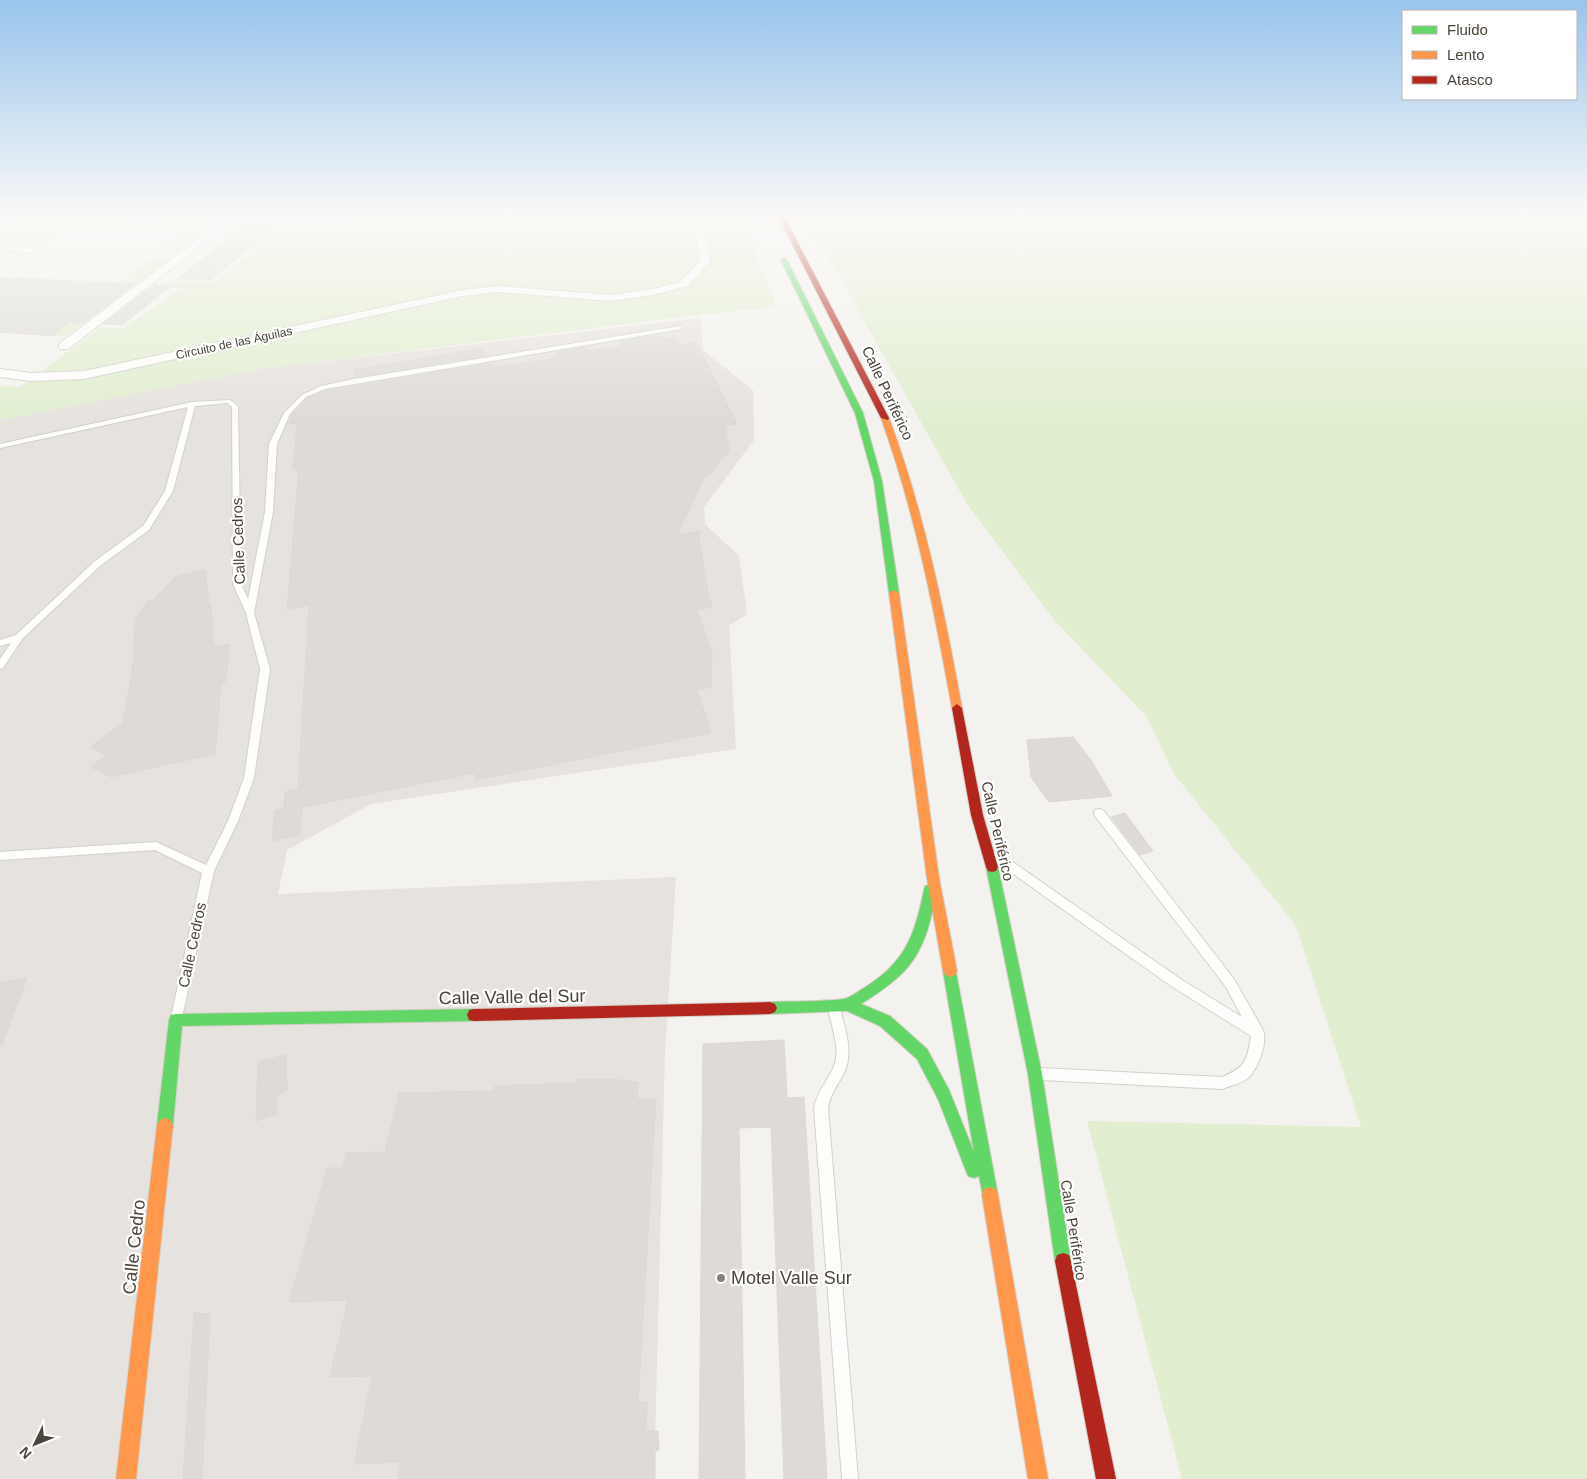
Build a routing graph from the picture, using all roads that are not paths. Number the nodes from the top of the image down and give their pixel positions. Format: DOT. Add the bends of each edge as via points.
graph roads {
  1 [pos="144,285"];
  2 [pos="680,285"];
  3 [pos="796,285"];
  4 [pos="817,285"];
  5 [pos="680,328"];
  6 [pos="64,346"];
  7 [pos="0,373"];
  8 [pos="192,404"];
  9 [pos="0,446"];
  10 [pos="250,613"];
  11 [pos="19,637"];
  12 [pos="0,642"];
  13 [pos="0,666"];
  14 [pos="1099,813"];
  15 [pos="988,850"];
  16 [pos="0,856"];
  17 [pos="208,871"];
  18 [pos="933,878"];
  19 [pos="840,1004"];
  20 [pos="176,1020"];
  21 [pos="1258,1034"];
  22 [pos="1035,1074"];
  23 [pos="992,1208"];
  24 [pos="126,1479"];
  25 [pos="850,1479"];
  26 [pos="1038,1479"];
  27 [pos="1106,1479"];
  1 -- 6 [label="street"];
  2 -- 7 [label="street, Circuito de las Águilas" via="610,298 498,289 463,293 84,375 31,378"];
  3 -- 18 [label="main road" via="859,413 870,446 886,536"];
  4 -- 15 [label="main road, Calle Periférico" via="883,412 897,446 928,558 977,815"];
  5 -- 10 [label="lane" via="354,381 304,396 287,413 273,444 269,512"];
  8 -- 9 [label="lane, Calle Cedros"];
  8 -- 10 [label="lane, Calle Cedros" via="228,401 235,406 237,584"];
  8 -- 11 [label="lane" via="169,491 146,528 98,563"];
  10 -- 17 [label="lane, Calle Cedros" via="266,668 249,778 233,821"];
  11 -- 12 [label="lane"];
  11 -- 13 [label="lane"];
  14 -- 21 [label="lane" via="1230,983"];
  15 -- 21 [label="lane" via="1175,982"];
  15 -- 22 [label="main road, Calle Periférico"];
  16 -- 17 [label="lane" via="156,846"];
  17 -- 20 [label="lane, Calle Cedros"];
  18 -- 19 [label="main road" via="924,919 911,952 896,971"];
  18 -- 23 [label="main road"];
  19 -- 20 [label="main road, Calle Valle del Sur" via="666,1012"];
  19 -- 23 [label="main road" via="885,1021 922,1054 944,1095 966,1154"];
  19 -- 25 [label="lane" via="842,1062 822,1097 821,1108"];
  20 -- 24 [label="main road, Calle Cedro"];
  21 -- 22 [label="lane" via="1254,1058 1243,1074 1222,1083"];
  22 -- 27 [label="main road, Calle Periférico" via="1067,1288"];
  23 -- 26 [label="main road"];
}
